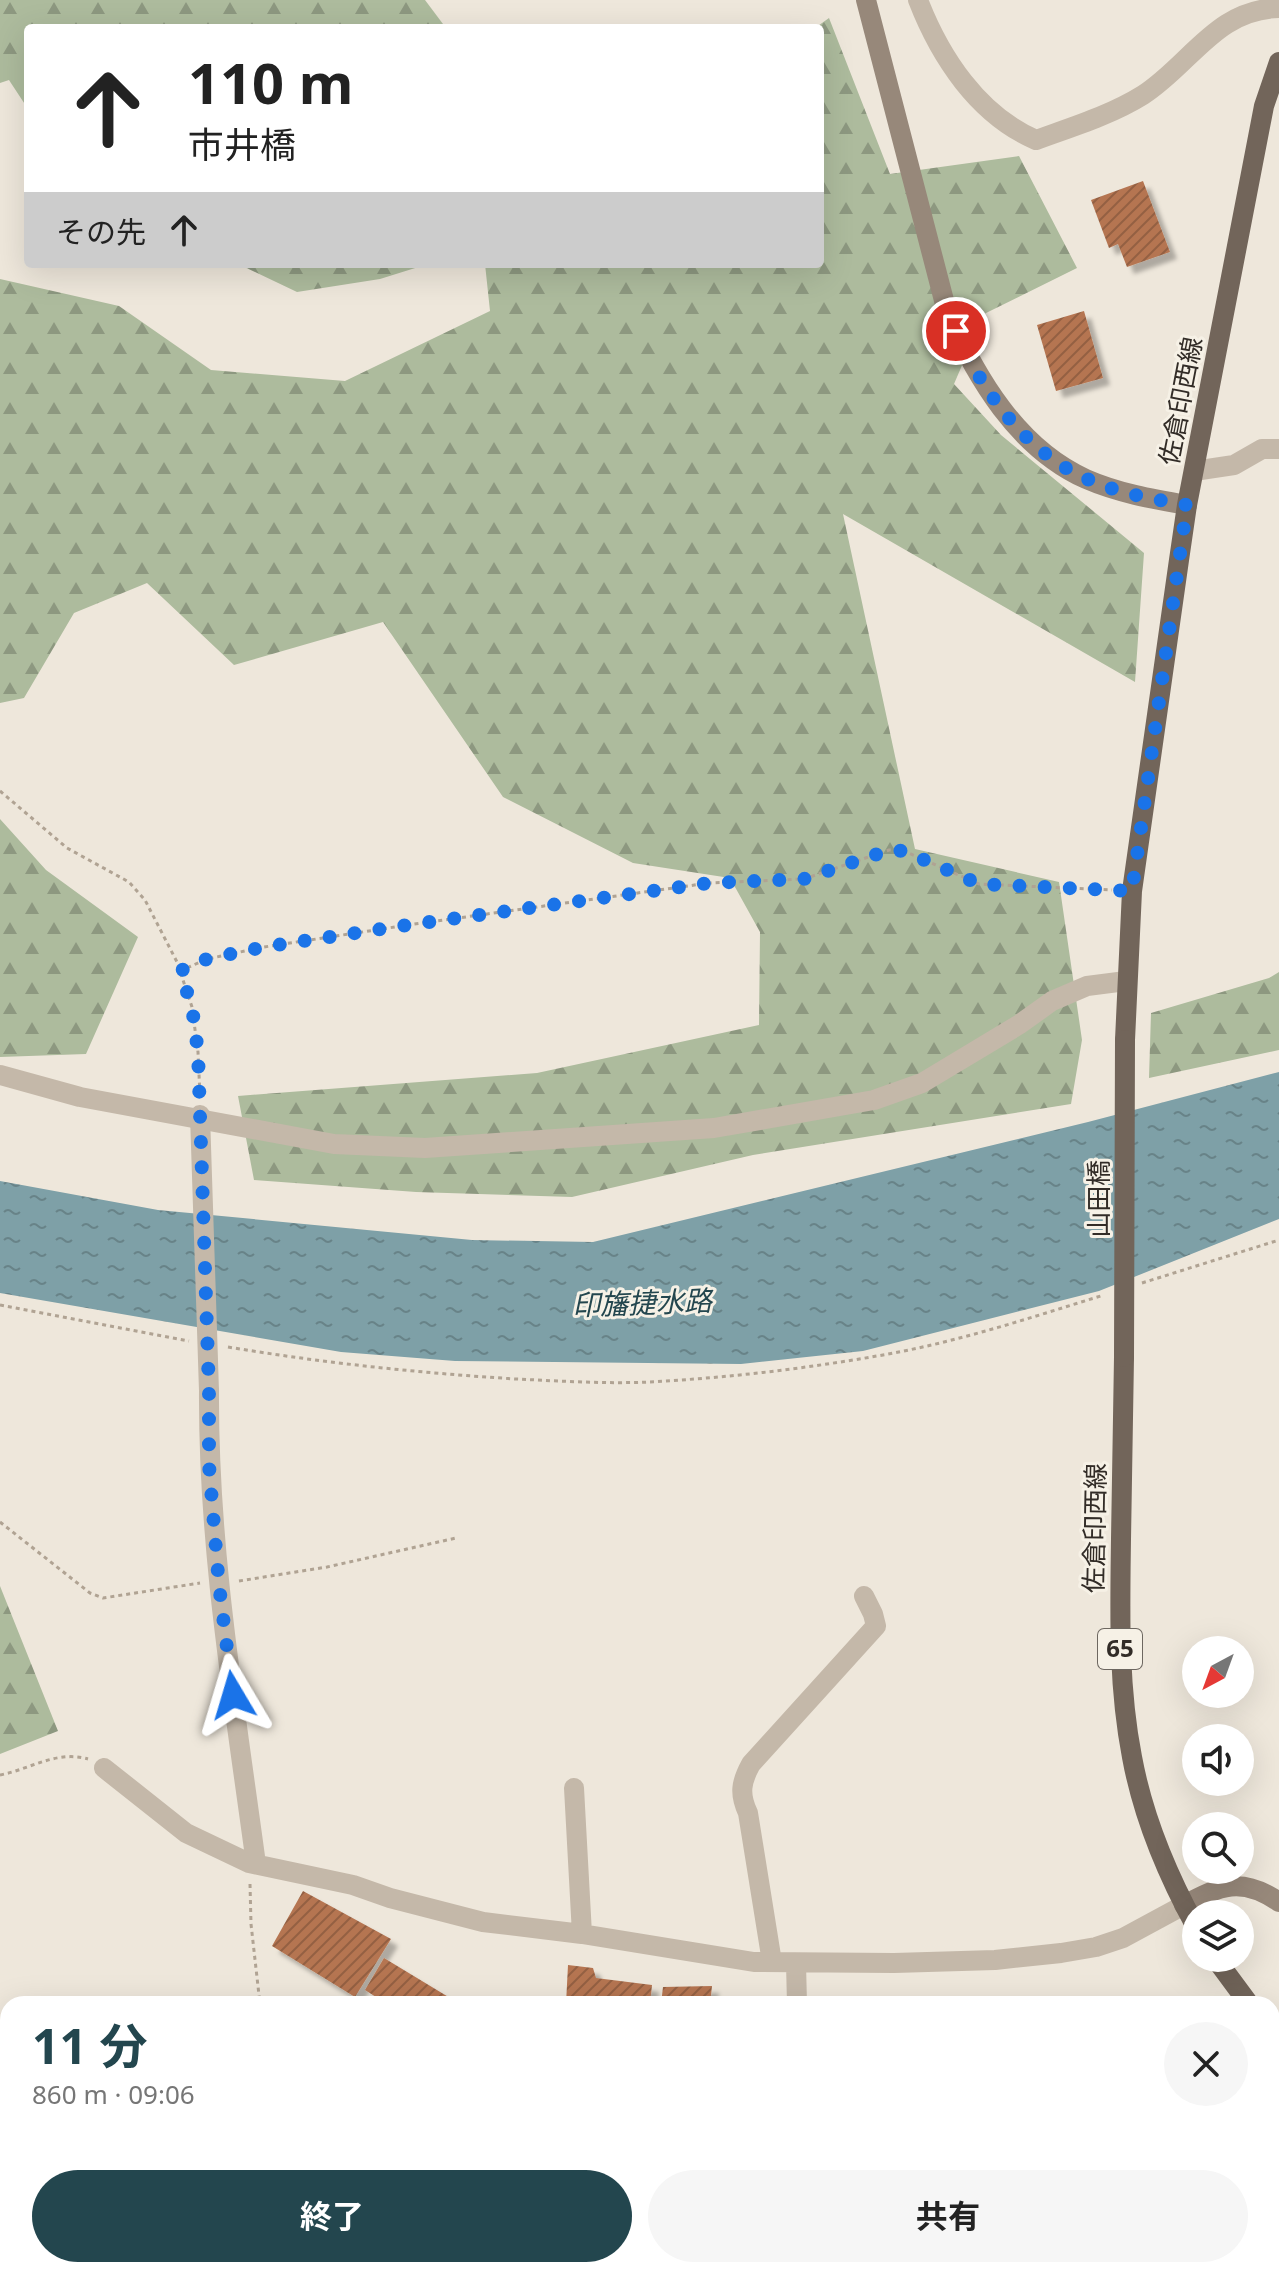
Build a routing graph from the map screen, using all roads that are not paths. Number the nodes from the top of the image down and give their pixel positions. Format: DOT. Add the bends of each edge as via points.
graph roads {
  1 [pos="866,0"];
  2 [pos="918,0"];
  3 [pos="1265,5"];
  4 [pos="1279,62"];
  5 [pos="1279,449"];
  6 [pos="1194,471"];
  7 [pos="1187,505"];
  8 [pos="1126,981"];
  9 [pos="1125,1040"];
  10 [pos="0,1075"];
  11 [pos="200,1115"];
  12 [pos="1124,1357"];
  13 [pos="864,1596"];
  14 [pos="104,1768"];
  15 [pos="574,1788"];
  16 [pos="253,1864"];
  17 [pos="1193,1900"];
  18 [pos="1182,1901"];
  19 [pos="1279,1902"];
  20 [pos="1182,1906"];
  21 [pos="582,1934"];
  22 [pos="772,1962"];
  23 [pos="796,1963"];
  24 [pos="1225,1972"];
  25 [pos="797,1996"];
  26 [pos="1243,1996"];
  1 -- 7 [label="street" via="947,312 985,388 1030,440 1083,478 1112,490"];
  2 -- 3 [label="street" via="932,36 971,93 1015,131 1036,140 1144,95 1215,30"];
  4 -- 6 [label="main road, 佐倉印西線 / 65" via="1264,106"];
  5 -- 6 [label="street" via="1262,449 1234,465"];
  6 -- 7 [label="main road, 佐倉印西線 / 65"];
  7 -- 8 [label="main road, 佐倉印西線 / 65" via="1132,891"];
  8 -- 9 [label="main road, 佐倉印西線 / 65"];
  8 -- 10 [label="street" via="1087,986 1052,1001 922,1083 886,1096 714,1128 425,1148 334,1144 80,1097"];
  9 -- 12 [label="main road, 山田橋 / 65, bridge"];
  11 -- 16 [label="street, bridge" via="209,1465"];
  12 -- 18 [label="main road, 佐倉印西線 / 65" via="1122,1689 1146,1814"];
  13 -- 22 [label="street" via="876,1626 743,1778 740,1797 748,1813"];
  14 -- 16 [label="street" via="186,1833"];
  15 -- 21 [label="street"];
  16 -- 21 [label="street" via="353,1885 483,1922"];
  17 -- 19 [label="street" via="1231,1884"];
  20 -- 23 [label="street" via="1123,1938 1061,1953 995,1960"];
  21 -- 22 [label="street"];
  22 -- 23 [label="street"];
  23 -- 25 [label="street"];
  24 -- 26 [label="main road"];
}
